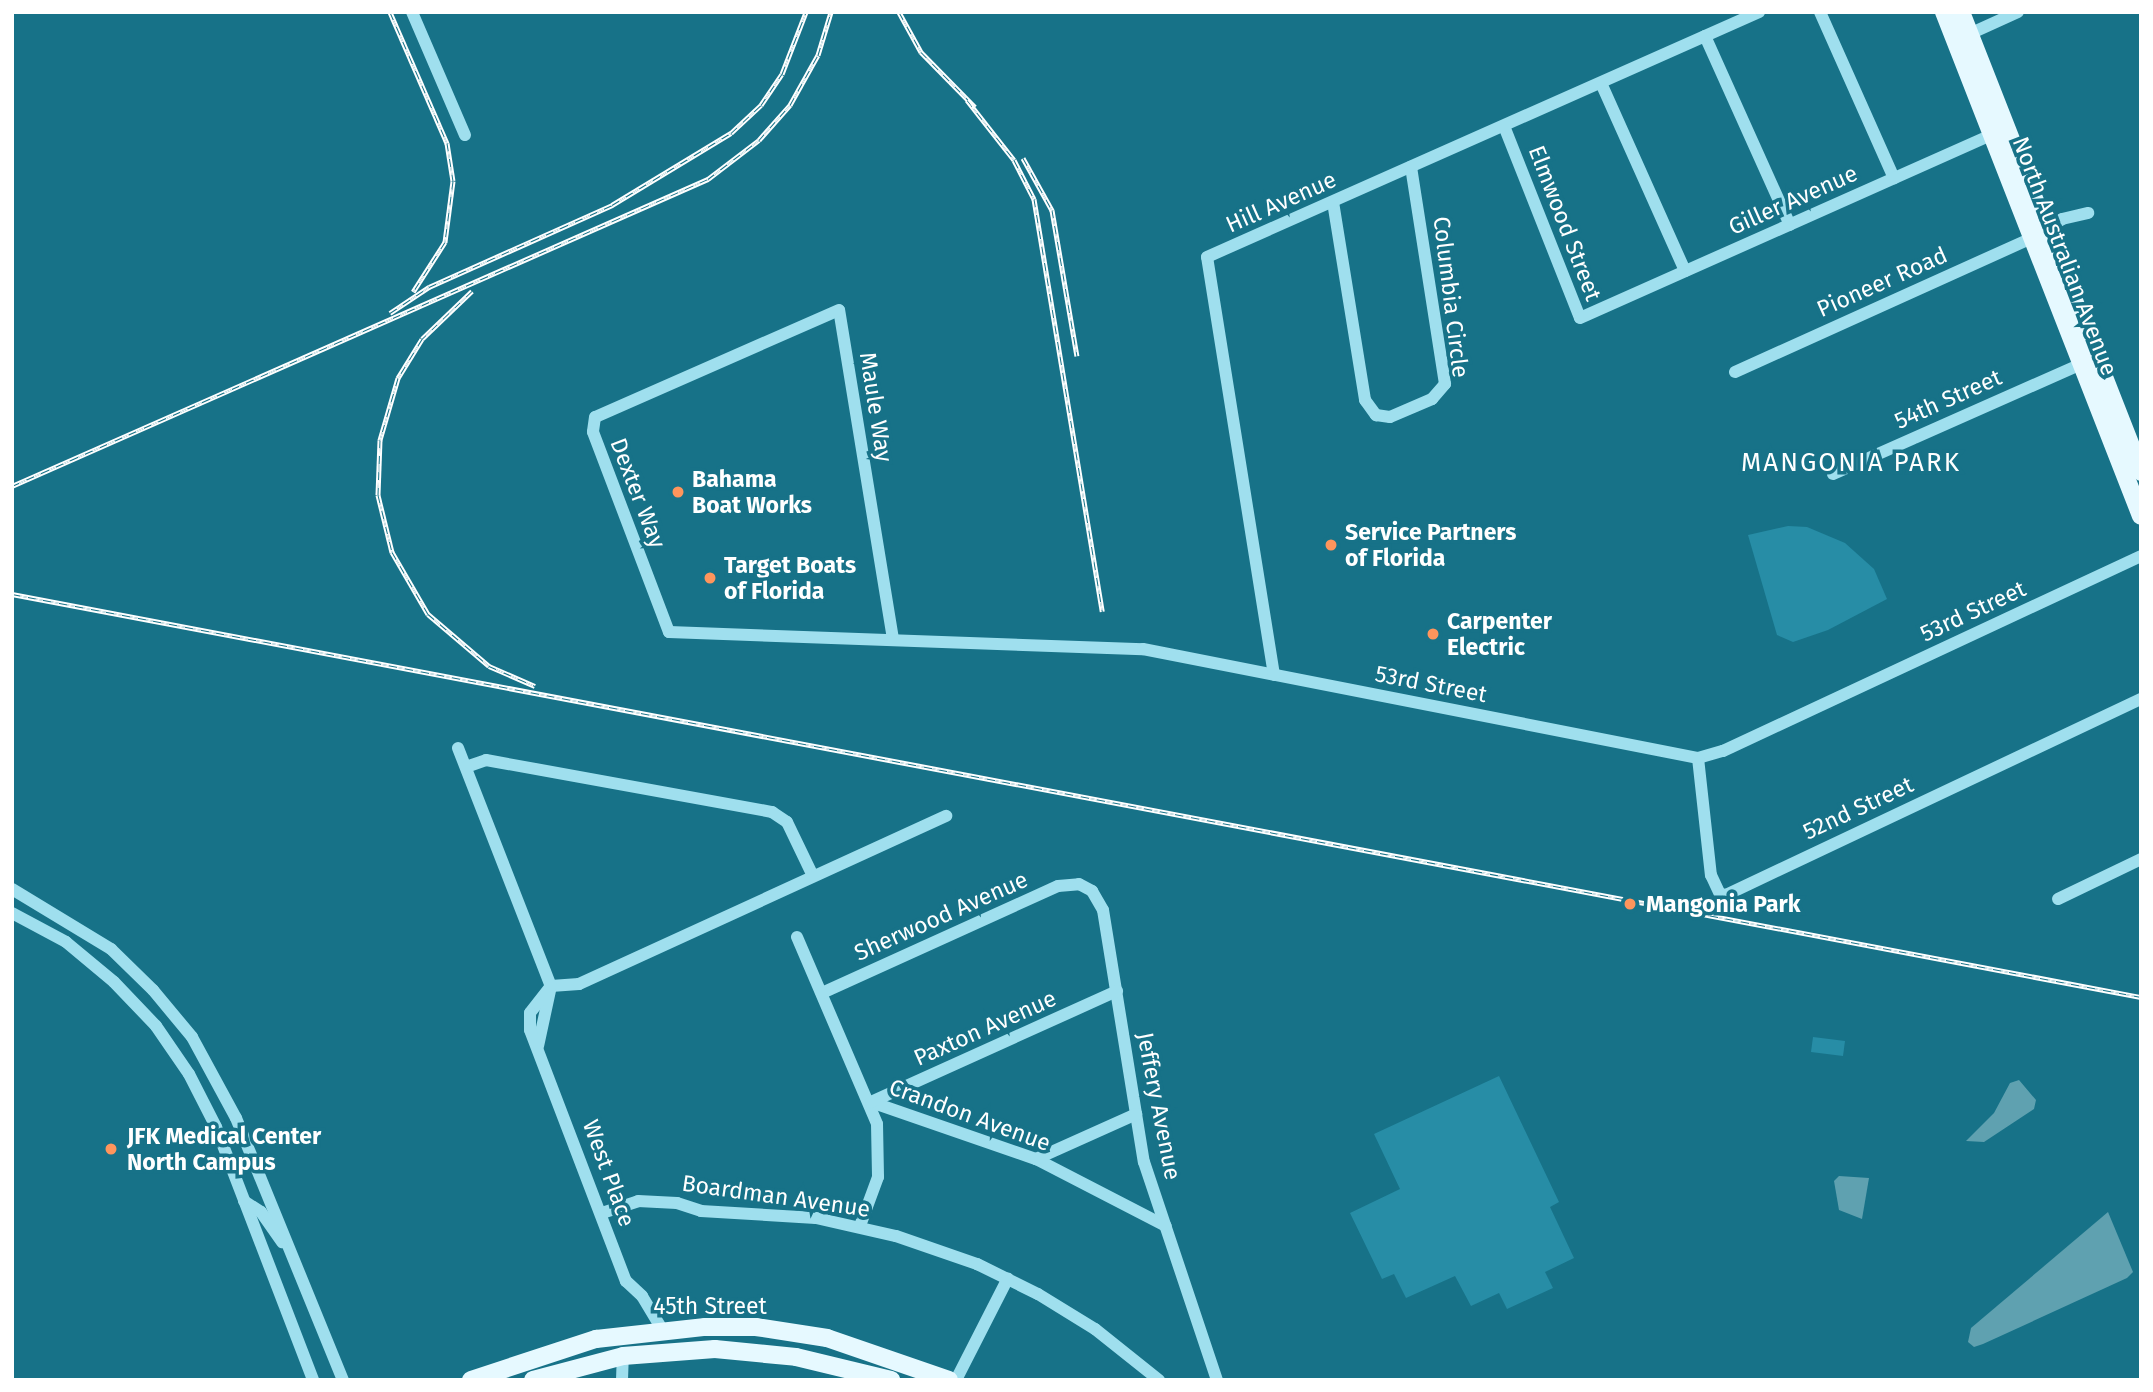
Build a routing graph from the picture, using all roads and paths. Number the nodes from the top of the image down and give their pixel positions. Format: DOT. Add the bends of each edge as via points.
graph roads {
  1 [pos="412,12"];
  2 [pos="1759,12"];
  3 [pos="1820,12"];
  4 [pos="1944,12"];
  5 [pos="1961,12"];
  6 [pos="2018,12"];
  7 [pos="1705,36"];
  8 [pos="1962,37"];
  9 [pos="1601,83"];
  10 [pos="1504,126"];
  11 [pos="1999,131"];
  12 [pos="465,135"];
  13 [pos="1411,167"];
  14 [pos="1894,178"];
  15 [pos="1333,202"];
  16 [pos="1790,225"];
  17 [pos="2039,234"];
  18 [pos="1685,271"];
  19 [pos="1597,311"];
  20 [pos="719,361"];
  21 [pos="2081,365"];
  22 [pos="1735,372"];
  23 [pos="2141,472"];
  24 [pos="1833,474"];
  25 [pos="2141,516"];
  26 [pos="2141,556"];
  27 [pos="669,632"];
  28 [pos="893,639"];
  29 [pos="1274,675"];
  30 [pos="2141,699"];
  31 [pos="458,748"];
  32 [pos="1698,758"];
  33 [pos="466,767"];
  34 [pos="946,816"];
  35 [pos="2141,859"];
  36 [pos="813,876"];
  37 [pos="1079,884"];
  38 [pos="12,889"];
  39 [pos="2058,899"];
  40 [pos="12,913"];
  41 [pos="797,937"];
  42 [pos="551,986"];
  43 [pos="1117,992"];
  44 [pos="822,993"];
  45 [pos="539,1041"];
  46 [pos="871,1102"];
  47 [pos="1136,1114"];
  48 [pos="1036,1159"];
  49 [pos="244,1201"];
  50 [pos="602,1213"];
  51 [pos="1166,1226"];
  52 [pos="860,1227"];
  53 [pos="295,1260"];
  54 [pos="1007,1278"];
  55 [pos="650,1330"];
  56 [pos="626,1372"];
  57 [pos="313,1380"];
  58 [pos="344,1380"];
  59 [pos="471,1380"];
  60 [pos="533,1380"];
  61 [pos="891,1380"];
  62 [pos="949,1380"];
  63 [pos="956,1380"];
  64 [pos="1159,1380"];
  65 [pos="1217,1380"];
  1 -- 12 [label="street"];
  2 -- 7 [label="street, Hill Avenue"];
  3 -- 14 [label="street"];
  4 -- 8 [label="main road, North Australian Avenue"];
  5 -- 8 [label="main road, North Australian Avenue"];
  6 -- 8 [label="street"];
  7 -- 9 [label="street, Hill Avenue"];
  7 -- 16 [label="street"];
  8 -- 11 [label="main road, North Australian Avenue"];
  9 -- 10 [label="street, Hill Avenue"];
  9 -- 18 [label="street"];
  10 -- 13 [label="street, Hill Avenue"];
  10 -- 19 [label="street, Elmwood Street" via="1580,318"];
  11 -- 14 [label="street, Giller Avenue"];
  11 -- 17 [label="main road, North Australian Avenue"];
  13 -- 15 [label="street, Hill Avenue"];
  13 -- 15 [label="street, Columbia Circle" via="1445,384 1432,399 1390,417 1371,411 1365,400"];
  14 -- 16 [label="street, Giller Avenue"];
  15 -- 29 [label="street, Hill Avenue" via="1207,257"];
  16 -- 18 [label="street, Giller Avenue"];
  17 -- 21 [label="main road, North Australian Avenue"];
  17 -- 22 [label="street, Pioneer Road"];
  17 -- 23 [label="main road, North Australian Avenue"];
  18 -- 19 [label="street, Giller Avenue"];
  20 -- 27 [label="street, Dexter Way" via="600,412 592,423"];
  20 -- 28 [label="street, Maule Way" via="839,310"];
  21 -- 24 [label="street, 54th Street"];
  21 -- 25 [label="main road, North Australian Avenue"];
  26 -- 32 [label="street, 53rd Street" via="1724,751"];
  27 -- 28 [label="street, 53rd Street"];
  28 -- 29 [label="street, 53rd Street" via="1143,649"];
  29 -- 32 [label="street, 53rd Street"];
  30 -- 32 [label="street, 52nd Street" via="1726,895 1720,894 1711,875"];
  31 -- 33 [label="street"];
  33 -- 36 [label="street" via="486,760 772,812 787,822"];
  33 -- 42 [label="street"];
  34 -- 36 [label="street"];
  35 -- 39 [label="street"];
  36 -- 42 [label="street" via="579,984"];
  37 -- 43 [label="street, Jeffery Avenue" via="1101,903"];
  37 -- 44 [label="street, Sherwood Avenue" via="1058,886"];
  38 -- 53 [label="street" via="111,949 173,1013 223,1090"];
  40 -- 49 [label="street" via="66,942 156,1026 205,1101"];
  41 -- 44 [label="street"];
  42 -- 45 [label="street" via="549,1007 556,1015"];
  42 -- 45 [label="street, West Place" via="530,1013 530,1030"];
  43 -- 46 [label="street, Paxton Avenue"];
  43 -- 47 [label="street, Jeffery Avenue"];
  44 -- 46 [label="street"];
  45 -- 50 [label="street, West Place"];
  46 -- 48 [label="street, Crandon Avenue"];
  46 -- 52 [label="street" via="880,1157 874,1196"];
  47 -- 48 [label="street"];
  47 -- 51 [label="street, Jeffery Avenue" via="1144,1162"];
  48 -- 51 [label="street, Crandon Avenue"];
  49 -- 53 [label="street" via="261,1212"];
  49 -- 57 [label="street"];
  50 -- 52 [label="street, Boardman Avenue" via="638,1201"];
  50 -- 55 [label="street, West Place" via="626,1281 650,1309"];
  51 -- 65 [label="street, Jeffery Avenue"];
  52 -- 54 [label="street, Boardman Avenue" via="932,1247"];
  53 -- 58 [label="street"];
  54 -- 63 [label="street"];
  54 -- 64 [label="street, Boardman Avenue" via="1095,1329"];
  55 -- 56 [label="main road" via="630,1340"];
  55 -- 59 [label="main road, 45th Street" via="560,1348"];
  55 -- 62 [label="main road, 45th Street" via="756,1327 827,1338"];
  56 -- 60 [label="main road, 45th Street"];
  56 -- 61 [label="main road, 45th Street" via="685,1350 757,1351"];
}
